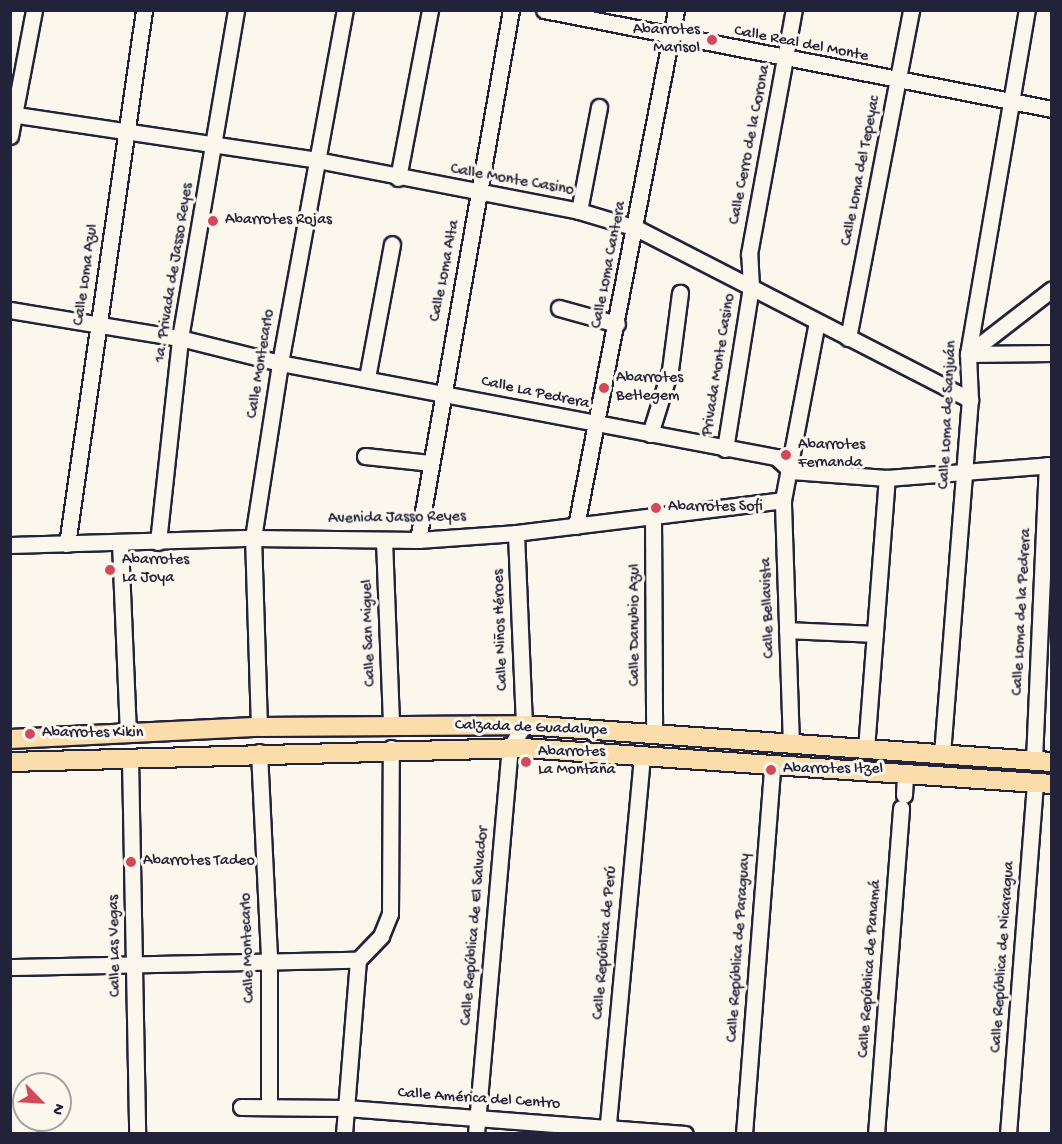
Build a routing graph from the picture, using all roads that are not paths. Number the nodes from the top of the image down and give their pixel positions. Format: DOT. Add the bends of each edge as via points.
graph roads {
  1 [pos="34,10"];
  2 [pos="144,10"];
  3 [pos="236,10"];
  4 [pos="345,10"];
  5 [pos="430,10"];
  6 [pos="511,10"];
  7 [pos="544,10"];
  8 [pos="676,10"];
  9 [pos="795,10"];
  10 [pos="911,10"];
  11 [pos="1027,10"];
  12 [pos="672,38"];
  13 [pos="785,61"];
  14 [pos="897,82"];
  15 [pos="1010,101"];
  16 [pos="599,107"];
  17 [pos="1052,109"];
  18 [pos="12,115"];
  19 [pos="124,131"];
  20 [pos="10,136"];
  21 [pos="215,144"];
  22 [pos="316,160"];
  23 [pos="398,178"];
  24 [pos="479,194"];
  25 [pos="579,211"];
  26 [pos="636,228"];
  27 [pos="392,244"];
  28 [pos="751,287"];
  29 [pos="1052,289"];
  30 [pos="680,293"];
  31 [pos="559,308"];
  32 [pos="10,310"];
  33 [pos="817,322"];
  34 [pos="98,324"];
  35 [pos="617,324"];
  36 [pos="180,338"];
  37 [pos="848,338"];
  38 [pos="1052,352"];
  39 [pos="968,354"];
  40 [pos="280,363"];
  41 [pos="366,378"];
  42 [pos="441,393"];
  43 [pos="969,400"];
  44 [pos="597,425"];
  45 [pos="650,434"];
  46 [pos="725,448"];
  47 [pos="365,456"];
  48 [pos="430,463"];
  49 [pos="1049,465"];
  50 [pos="791,471"];
  51 [pos="964,471"];
  52 [pos="887,478"];
  53 [pos="783,500"];
  54 [pos="653,516"];
  55 [pos="576,525"];
  56 [pos="1049,527"];
  57 [pos="516,533"];
  58 [pos="253,538"];
  59 [pos="384,540"];
  60 [pos="418,540"];
  61 [pos="158,542"];
  62 [pos="120,543"];
  63 [pos="67,544"];
  64 [pos="10,545"];
  65 [pos="1047,609"];
  66 [pos="787,630"];
  67 [pos="875,634"];
  68 [pos="1045,683"];
  69 [pos="391,725"];
  70 [pos="524,725"];
  71 [pos="259,727"];
  72 [pos="128,733"];
  73 [pos="654,735"];
  74 [pos="10,739"];
  75 [pos="791,745"];
  76 [pos="390,748"];
  77 [pos="510,748"];
  78 [pos="866,749"];
  79 [pos="259,752"];
  80 [pos="942,754"];
  81 [pos="642,757"];
  82 [pos="130,758"];
  83 [pos="1043,761"];
  84 [pos="10,762"];
  85 [pos="772,766"];
  86 [pos="1043,783"];
  87 [pos="903,793"];
  88 [pos="269,960"];
  89 [pos="358,960"];
  90 [pos="134,963"];
  91 [pos="10,966"];
  92 [pos="241,1107"];
  93 [pos="269,1107"];
  94 [pos="346,1108"];
  95 [pos="477,1117"];
  96 [pos="607,1131"];
  97 [pos="137,1134"];
  98 [pos="344,1134"];
  99 [pos="476,1134"];
  100 [pos="685,1134"];
  101 [pos="744,1134"];
  102 [pos="876,1134"];
  103 [pos="1008,1134"];
  1 -- 18 [label="street"];
  2 -- 19 [label="street, Calle Loma Azul"];
  3 -- 21 [label="street, 1a. Privada de Jasso Reyes"];
  4 -- 22 [label="street, Calle Montecarlo"];
  5 -- 23 [label="street"];
  6 -- 24 [label="street, Calle Loma Alta"];
  7 -- 12 [label="street, Calle Real del Monte"];
  8 -- 12 [label="street, Calle Loma Cantera"];
  9 -- 13 [label="street, Calle Cerro de la Corona"];
  10 -- 14 [label="street, Calle Loma del Tepeyac"];
  11 -- 15 [label="street, Calle Loma de Sanjuán"];
  12 -- 13 [label="street, Calle Real del Monte"];
  12 -- 26 [label="street, Calle Loma Cantera"];
  13 -- 14 [label="street, Calle Real del Monte"];
  13 -- 28 [label="street, Calle Cerro de la Corona" via="749,254"];
  14 -- 15 [label="street, Calle Real del Monte"];
  14 -- 37 [label="street, Calle Loma del Tepeyac"];
  15 -- 17 [label="street, Calle Real del Monte"];
  15 -- 39 [label="street, Calle Loma de Sanjuán"];
  16 -- 25 [label="street"];
  18 -- 19 [label="street, Calle Monte Casino"];
  18 -- 20 [label="street"];
  19 -- 21 [label="street, Calle Monte Casino"];
  19 -- 34 [label="street, Calle Loma Azul"];
  21 -- 22 [label="street, Calle Monte Casino"];
  21 -- 36 [label="street, 1a. Privada de Jasso Reyes"];
  22 -- 23 [label="street, Calle Monte Casino"];
  22 -- 40 [label="street, Calle Montecarlo"];
  23 -- 24 [label="street, Calle Monte Casino"];
  24 -- 25 [label="street, Calle Monte Casino"];
  24 -- 42 [label="street, Calle Loma Alta"];
  25 -- 26 [label="street, Calle Monte Casino"];
  26 -- 28 [label="street, Calle Monte Casino"];
  26 -- 35 [label="street, Calle Loma Cantera"];
  27 -- 41 [label="street"];
  28 -- 33 [label="street, Calle Monte Casino"];
  28 -- 46 [label="street, Privada Monte Casino"];
  29 -- 39 [label="street"];
  30 -- 45 [label="street" via="670,370"];
  31 -- 35 [label="street"];
  32 -- 34 [label="street, Calle La Pedrera"];
  33 -- 37 [label="street, Calle Monte Casino"];
  33 -- 50 [label="street"];
  34 -- 36 [label="street, Calle La Pedrera"];
  34 -- 63 [label="street, Calle Loma Azul"];
  35 -- 44 [label="street, Calle Loma Cantera"];
  36 -- 40 [label="street, Calle La Pedrera"];
  36 -- 61 [label="street, 1a. Privada de Jasso Reyes"];
  37 -- 43 [label="street, Calle Monte Casino"];
  38 -- 39 [label="street"];
  39 -- 43 [label="street, Calle Loma de Sanjuán"];
  40 -- 41 [label="street, Calle La Pedrera"];
  40 -- 58 [label="street, Calle Montecarlo"];
  41 -- 42 [label="street, Calle La Pedrera"];
  42 -- 44 [label="street, Calle La Pedrera"];
  42 -- 48 [label="street, Calle Loma Alta"];
  43 -- 51 [label="street, Calle Loma de Sanjuán"];
  44 -- 45 [label="street, Calle La Pedrera"];
  44 -- 55 [label="street, Calle Loma Cantera"];
  45 -- 46 [label="street, Calle La Pedrera"];
  46 -- 50 [label="street, Calle La Pedrera" via="776,457"];
  47 -- 48 [label="street"];
  48 -- 60 [label="street, Calle Loma Alta"];
  49 -- 51 [label="street, Calle La Pedrera"];
  49 -- 56 [label="street, Calle Loma de la Pedrera"];
  50 -- 52 [label="street, Calle La Pedrera"];
  50 -- 53 [label="street, Calle Bellavista"];
  51 -- 52 [label="street, Calle La Pedrera"];
  51 -- 80 [label="street, Calle Loma de Sanjuán"];
  52 -- 67 [label="street"];
  53 -- 54 [label="street, Avenida Jasso Reyes"];
  53 -- 66 [label="street, Calle Bellavista"];
  54 -- 55 [label="street, Avenida Jasso Reyes"];
  54 -- 73 [label="street, Calle Danubio Azul"];
  55 -- 57 [label="street, Avenida Jasso Reyes"];
  56 -- 65 [label="street, Calle Loma de la Pedrera"];
  57 -- 60 [label="street, Avenida Jasso Reyes"];
  57 -- 70 [label="street, Calle Niños Héroes"];
  58 -- 59 [label="street, Avenida Jasso Reyes"];
  58 -- 61 [label="street, Avenida Jasso Reyes"];
  58 -- 71 [label="street, Calle Montecarlo"];
  59 -- 60 [label="street, Avenida Jasso Reyes"];
  59 -- 69 [label="street, Calle San Miguel"];
  61 -- 62 [label="street, Avenida Jasso Reyes"];
  62 -- 63 [label="street, Avenida Jasso Reyes"];
  62 -- 72 [label="street"];
  63 -- 64 [label="street, Avenida Jasso Reyes"];
  65 -- 68 [label="street, Calle Loma de la Pedrera"];
  66 -- 67 [label="street"];
  66 -- 75 [label="street, Calle Bellavista"];
  67 -- 78 [label="street"];
  68 -- 83 [label="street, Calle Loma de la Pedrera"];
  69 -- 70 [label="main road, Calzada de Guadalupe"];
  69 -- 71 [label="main road, Calzada de Guadalupe"];
  70 -- 73 [label="main road, Calzada de Guadalupe"];
  70 -- 77 [label="street, Calle República de El Salvador"];
  71 -- 72 [label="main road, Calzada de Guadalupe"];
  72 -- 74 [label="main road, Calzada de Guadalupe"];
  73 -- 75 [label="main road, Calzada de Guadalupe"];
  75 -- 78 [label="main road, Calzada de Guadalupe"];
  76 -- 77 [label="main road, Calzada de Guadalupe"];
  76 -- 79 [label="main road, Calzada de Guadalupe"];
  76 -- 89 [label="street" via="390,914 381,936"];
  77 -- 81 [label="main road, Calzada de Guadalupe"];
  77 -- 95 [label="street, Calle República de El Salvador"];
  78 -- 80 [label="main road, Calzada de Guadalupe"];
  79 -- 82 [label="main road, Calzada de Guadalupe"];
  79 -- 88 [label="street, Calle Montecarlo"];
  80 -- 83 [label="main road, Calzada de Guadalupe"];
  81 -- 85 [label="main road, Calzada de Guadalupe"];
  81 -- 96 [label="street, Calle República de Perú"];
  82 -- 84 [label="main road, Calzada de Guadalupe"];
  82 -- 90 [label="street, Calle Las Vegas"];
  85 -- 87 [label="main road, Calzada de Guadalupe"];
  85 -- 101 [label="street, Calle República de Paraguay"];
  86 -- 87 [label="main road, Calzada de Guadalupe"];
  86 -- 103 [label="street, Calle República de Nicaragua"];
  87 -- 102 [label="street, Calle República de Panamá"];
  88 -- 89 [label="street"];
  88 -- 90 [label="street"];
  88 -- 93 [label="street, Calle Montecarlo"];
  89 -- 94 [label="street"];
  90 -- 91 [label="street"];
  90 -- 97 [label="street, Calle Las Vegas"];
  92 -- 93 [label="street, Calle América del Centro"];
  93 -- 94 [label="street, Calle América del Centro"];
  94 -- 95 [label="street, Calle América del Centro"];
  94 -- 98 [label="street"];
  95 -- 96 [label="street, Calle América del Centro"];
  95 -- 99 [label="street, Calle República de El Salvador"];
  96 -- 100 [label="street, Calle América del Centro"];
}
